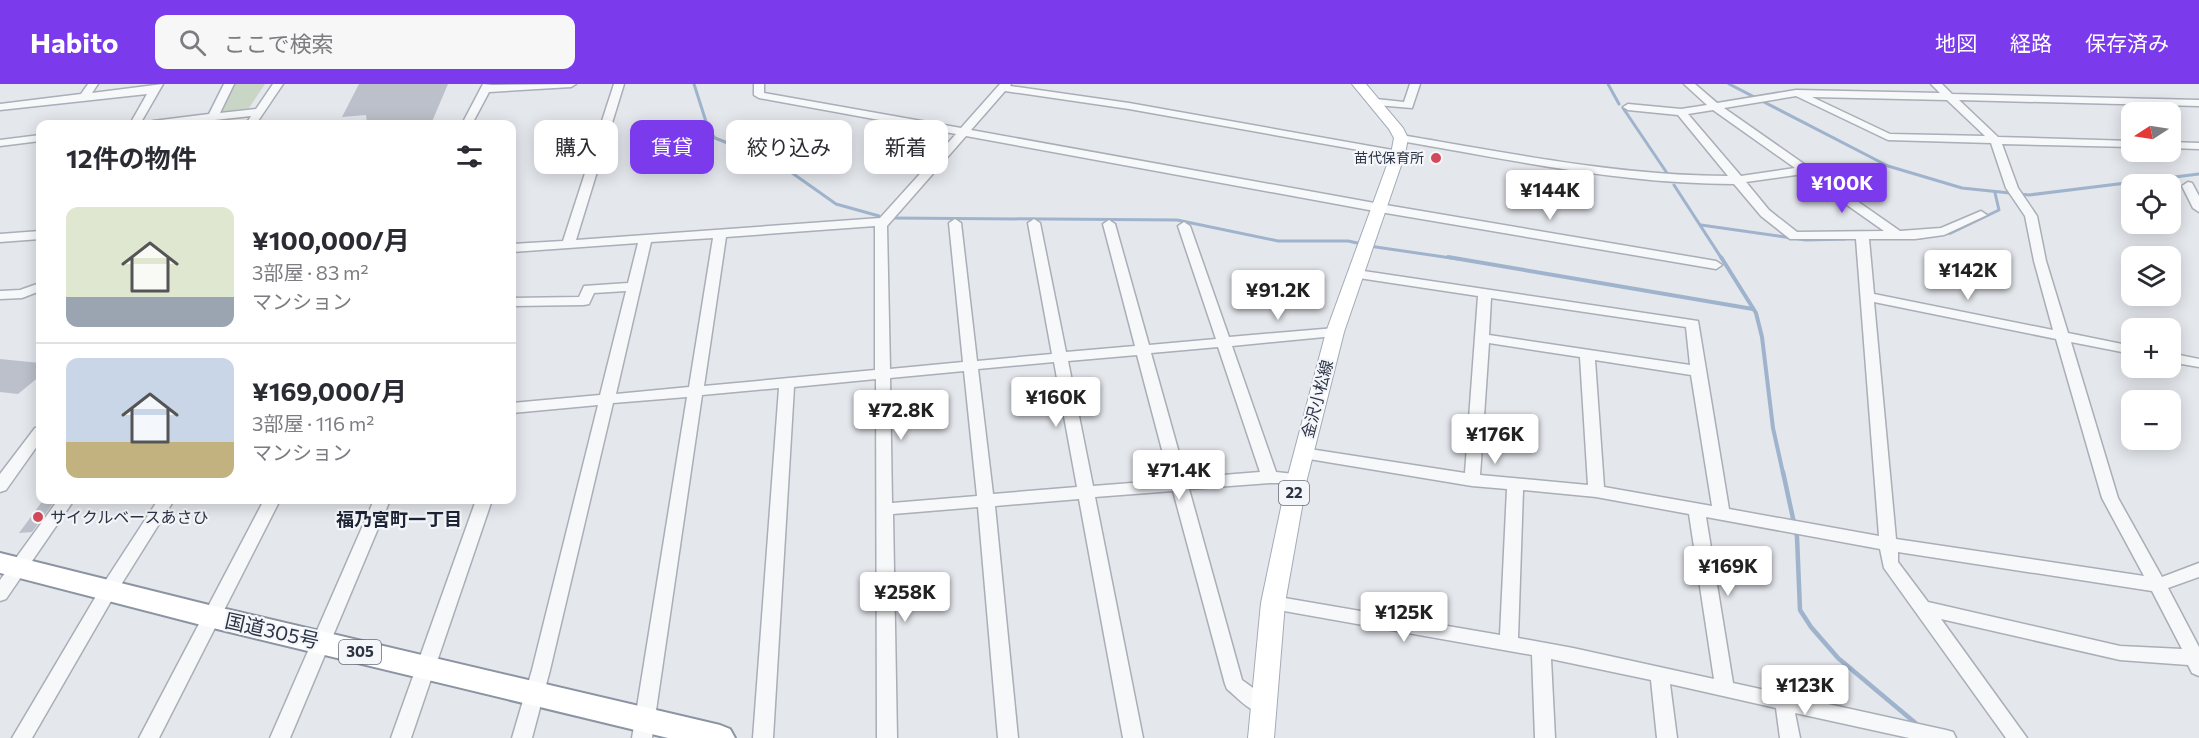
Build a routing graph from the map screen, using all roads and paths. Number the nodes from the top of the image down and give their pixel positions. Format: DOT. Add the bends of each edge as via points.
graph roads {
  1 [pos="93,84"];
  2 [pos="229,84"];
  3 [pos="278,84"];
  4 [pos="571,84"];
  5 [pos="619,84"];
  6 [pos="759,84"];
  7 [pos="1359,84"];
  8 [pos="1415,84"];
  9 [pos="1689,84"];
  10 [pos="1784,84"];
  11 [pos="1857,84"];
  12 [pos="1936,84"];
  13 [pos="486,86"];
  14 [pos="1005,86"];
  15 [pos="157,87"];
  16 [pos="1796,93"];
  17 [pos="1866,94"];
  18 [pos="1949,97"];
  19 [pos="84,98"];
  20 [pos="1376,102"];
  21 [pos="2199,103"];
  22 [pos="0,107"];
  23 [pos="1628,107"];
  24 [pos="1716,107"];
  25 [pos="260,112"];
  26 [pos="1681,112"];
  27 [pos="213,117"];
  28 [pos="137,120"];
  29 [pos="187,120"];
  30 [pos="254,120"];
  31 [pos="469,120"];
  32 [pos="965,132"];
  33 [pos="36,138"];
  34 [pos="1401,138"];
  35 [pos="1995,140"];
  36 [pos="0,142"];
  37 [pos="2121,144"];
  38 [pos="2181,145"];
  39 [pos="2199,146"];
  40 [pos="1398,154"];
  41 [pos="1805,170"];
  42 [pos="1738,180"];
  43 [pos="2188,186"];
  44 [pos="1380,208"];
  45 [pos="2199,208"];
  46 [pos="1981,215"];
  47 [pos="882,222"];
  48 [pos="955,223"];
  49 [pos="1035,223"];
  50 [pos="1109,224"];
  51 [pos="1184,226"];
  52 [pos="720,233"];
  53 [pos="1896,234"];
  54 [pos="36,235"];
  55 [pos="1862,235"];
  56 [pos="0,238"];
  57 [pos="646,238"];
  58 [pos="568,244"];
  59 [pos="516,248"];
  60 [pos="1362,258"];
  61 [pos="1716,266"];
  62 [pos="633,287"];
  63 [pos="36,288"];
  64 [pos="1485,293"];
  65 [pos="0,296"];
  66 [pos="1868,297"];
  67 [pos="516,302"];
  68 [pos="1335,332"];
  69 [pos="2062,336"];
  70 [pos="1482,338"];
  71 [pos="1224,342"];
  72 [pos="2121,348"];
  73 [pos="1143,350"];
  74 [pos="1587,353"];
  75 [pos="1059,358"];
  76 [pos="2181,359"];
  77 [pos="2199,363"];
  78 [pos="972,366"];
  79 [pos="1698,371"];
  80 [pos="883,373"];
  81 [pos="788,382"];
  82 [pos="694,391"];
  83 [pos="606,399"];
  84 [pos="516,412"];
  85 [pos="36,437"];
  86 [pos="1303,453"];
  87 [pos="1270,477"];
  88 [pos="1297,479"];
  89 [pos="1472,480"];
  90 [pos="1179,484"];
  91 [pos="1515,484"];
  92 [pos="0,486"];
  93 [pos="1596,491"];
  94 [pos="1085,492"];
  95 [pos="986,502"];
  96 [pos="62,504"];
  97 [pos="163,504"];
  98 [pos="270,504"];
  99 [pos="380,504"];
  100 [pos="483,504"];
  101 [pos="886,509"];
  102 [pos="1696,509"];
  103 [pos="1722,515"];
  104 [pos="1887,544"];
  105 [pos="9,564"];
  106 [pos="2199,570"];
  107 [pos="2158,585"];
  108 [pos="108,591"];
  109 [pos="0,594"];
  110 [pos="1273,603"];
  111 [pos="1923,608"];
  112 [pos="213,617"];
  113 [pos="320,642"];
  114 [pos="1509,643"];
  115 [pos="1541,650"];
  116 [pos="2197,661"];
  117 [pos="425,668"];
  118 [pos="1660,675"];
  119 [pos="1725,690"];
  120 [pos="533,694"];
  121 [pos="1784,701"];
  122 [pos="1264,707"];
  123 [pos="643,729"];
  124 [pos="1913,733"];
  125 [pos="22,738"];
  126 [pos="149,738"];
  127 [pos="280,738"];
  128 [pos="401,738"];
  129 [pos="522,738"];
  130 [pos="720,738"];
  131 [pos="763,738"];
  132 [pos="888,738"];
  133 [pos="1008,738"];
  134 [pos="1132,738"];
  135 [pos="1261,738"];
  136 [pos="1545,738"];
  137 [pos="1667,738"];
  138 [pos="1790,738"];
  139 [pos="1945,738"];
  140 [pos="2018,738"];
  1 -- 19 [label="street"];
  2 -- 27 [label="street"];
  3 -- 25 [label="street"];
  4 -- 13 [label="street"];
  5 -- 58 [label="street"];
  6 -- 32 [label="street" via="759,95"];
  7 -- 20 [label="main road"];
  8 -- 20 [label="street" via="1408,106"];
  9 -- 24 [label="street"];
  10 -- 16 [label="street"];
  11 -- 17 [label="street"];
  12 -- 18 [label="street"];
  13 -- 31 [label="street"];
  14 -- 32 [label="street"];
  14 -- 40 [label="street"];
  15 -- 19 [label="street"];
  15 -- 28 [label="street"];
  16 -- 17 [label="street"];
  16 -- 24 [label="street"];
  16 -- 35 [label="street" via="1888,137"];
  17 -- 18 [label="street"];
  18 -- 21 [label="street"];
  18 -- 35 [label="street"];
  19 -- 22 [label="street"];
  20 -- 34 [label="main road"];
  23 -- 26 [label="street"];
  24 -- 26 [label="street"];
  24 -- 41 [label="street"];
  25 -- 27 [label="street"];
  25 -- 30 [label="street"];
  26 -- 42 [label="street"];
  27 -- 29 [label="street"];
  32 -- 44 [label="street"];
  32 -- 47 [label="street"];
  33 -- 36 [label="street"];
  34 -- 40 [label="main road, 金沢小松線 / 22"];
  34 -- 42 [label="street" via="1662,178"];
  35 -- 37 [label="street"];
  35 -- 69 [label="street" via="2012,188 2031,216"];
  38 -- 39 [label="street"];
  40 -- 44 [label="main road, 金沢小松線 / 22"];
  41 -- 42 [label="street"];
  41 -- 53 [label="street"];
  42 -- 55 [label="street" via="1765,213 1794,236"];
  43 -- 45 [label="street"];
  44 -- 60 [label="main road, 金沢小松線 / 22"];
  44 -- 61 [label="street"];
  46 -- 53 [label="street" via="1944,231"];
  47 -- 52 [label="street"];
  47 -- 80 [label="street"];
  48 -- 78 [label="street"];
  49 -- 75 [label="street"];
  50 -- 73 [label="street"];
  51 -- 71 [label="street"];
  52 -- 57 [label="street"];
  52 -- 82 [label="street"];
  53 -- 55 [label="street"];
  54 -- 56 [label="street"];
  55 -- 66 [label="street"];
  57 -- 58 [label="street"];
  57 -- 62 [label="street"];
  58 -- 59 [label="street"];
  60 -- 64 [label="street"];
  60 -- 68 [label="main road, 金沢小松線 / 22"];
  62 -- 67 [label="street" via="589,290 584,301"];
  62 -- 83 [label="street"];
  63 -- 65 [label="street"];
  64 -- 70 [label="street"];
  64 -- 79 [label="street" via="1693,324"];
  66 -- 69 [label="street"];
  66 -- 104 [label="street"];
  68 -- 71 [label="street"];
  68 -- 86 [label="main road, 金沢小松線 / 22"];
  69 -- 72 [label="street"];
  69 -- 107 [label="street" via="2110,498"];
  70 -- 74 [label="street"];
  70 -- 89 [label="street"];
  71 -- 73 [label="street"];
  71 -- 87 [label="street"];
  73 -- 75 [label="street"];
  73 -- 90 [label="street"];
  74 -- 79 [label="street"];
  74 -- 93 [label="street"];
  75 -- 78 [label="street"];
  75 -- 94 [label="street"];
  76 -- 77 [label="street"];
  78 -- 80 [label="street"];
  78 -- 95 [label="street"];
  79 -- 103 [label="street"];
  80 -- 81 [label="street"];
  80 -- 101 [label="street"];
  81 -- 82 [label="street"];
  81 -- 131 [label="street"];
  82 -- 83 [label="street"];
  82 -- 123 [label="street"];
  83 -- 84 [label="street"];
  83 -- 120 [label="street"];
  85 -- 92 [label="street"];
  86 -- 88 [label="main road, 金沢小松線 / 22"];
  86 -- 89 [label="street"];
  87 -- 88 [label="street"];
  87 -- 90 [label="street"];
  88 -- 110 [label="main road, 金沢小松線 / 22"];
  89 -- 91 [label="street"];
  90 -- 94 [label="street"];
  90 -- 122 [label="street" via="1234,684"];
  91 -- 93 [label="street"];
  91 -- 114 [label="street"];
  93 -- 102 [label="street"];
  94 -- 95 [label="street"];
  94 -- 134 [label="street"];
  95 -- 101 [label="street"];
  95 -- 133 [label="street"];
  96 -- 105 [label="street"];
  97 -- 108 [label="street"];
  98 -- 112 [label="street"];
  99 -- 113 [label="street"];
  100 -- 117 [label="street"];
  101 -- 132 [label="street"];
  102 -- 103 [label="street"];
  102 -- 119 [label="street"];
  103 -- 104 [label="street"];
  104 -- 107 [label="street"];
  104 -- 111 [label="street" via="1890,563"];
  105 -- 108 [label="highway, 国道305号 / 305"];
  105 -- 109 [label="street"];
  106 -- 107 [label="street"];
  107 -- 116 [label="street"];
  108 -- 112 [label="highway, 国道305号 / 305"];
  108 -- 125 [label="street"];
  110 -- 114 [label="street"];
  110 -- 122 [label="main road, 金沢小松線 / 22"];
  111 -- 116 [label="street" via="2120,652"];
  111 -- 140 [label="street"];
  112 -- 113 [label="highway, 国道305号 / 305"];
  112 -- 126 [label="street"];
  113 -- 117 [label="highway, 国道305号 / 305"];
  113 -- 127 [label="street"];
  114 -- 115 [label="street"];
  115 -- 118 [label="street"];
  115 -- 136 [label="street"];
  117 -- 120 [label="highway, 国道305号 / 305"];
  117 -- 128 [label="street"];
  118 -- 119 [label="street"];
  118 -- 137 [label="street"];
  119 -- 121 [label="street"];
  120 -- 123 [label="highway, 国道305号 / 305"];
  120 -- 129 [label="street"];
  121 -- 124 [label="street"];
  121 -- 138 [label="street"];
  122 -- 135 [label="main road, 金沢小松線 / 22"];
  123 -- 130 [label="highway, 国道305号 / 305"];
  124 -- 139 [label="street"];
}
